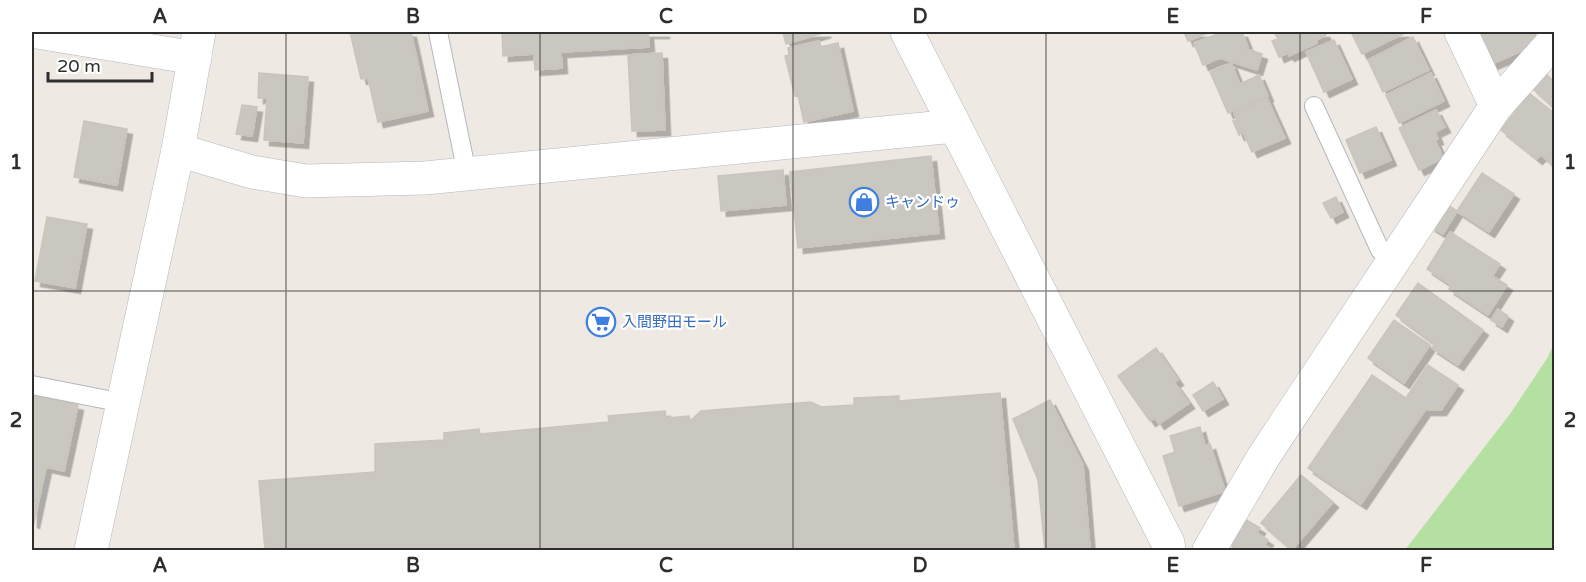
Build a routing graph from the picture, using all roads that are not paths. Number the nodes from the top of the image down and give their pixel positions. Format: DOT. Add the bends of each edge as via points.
graph roads {
  1 [pos="37,32"];
  2 [pos="438,32"];
  3 [pos="907,32"];
  4 [pos="1461,32"];
  5 [pos="1554,41"];
  6 [pos="197,45"];
  7 [pos="1314,106"];
  8 [pos="1496,106"];
  9 [pos="954,126"];
  10 [pos="178,150"];
  11 [pos="467,174"];
  12 [pos="1396,260"];
  13 [pos="32,385"];
  14 [pos="123,403"];
  15 [pos="92,550"];
  16 [pos="1169,550"];
  17 [pos="1209,550"];
  1 -- 6 [label="street"];
  2 -- 11 [label="lane"];
  3 -- 9 [label="street"];
  4 -- 8 [label="street"];
  5 -- 8 [label="street"];
  6 -- 10 [label="street"];
  7 -- 12 [label="lane" via="1380,250"];
  8 -- 12 [label="street"];
  9 -- 11 [label="street"];
  9 -- 16 [label="street"];
  10 -- 11 [label="street" via="252,172 306,182"];
  10 -- 14 [label="street"];
  12 -- 17 [label="street" via="1264,456"];
  13 -- 14 [label="lane"];
  14 -- 15 [label="street"];
}
